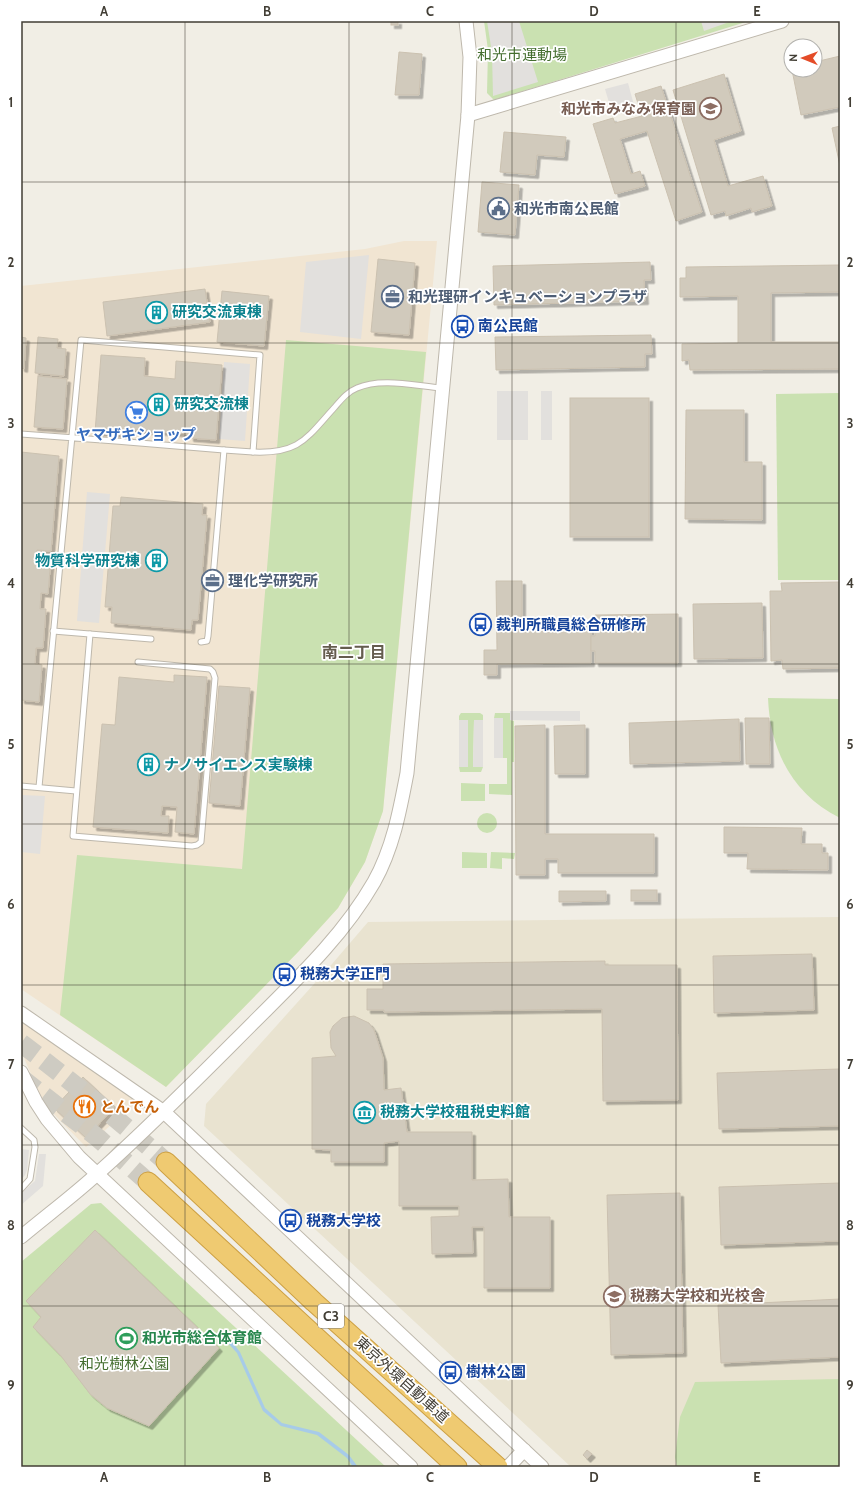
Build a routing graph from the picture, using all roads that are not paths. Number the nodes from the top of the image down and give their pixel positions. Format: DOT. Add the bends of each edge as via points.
graph roads {
  1 [pos="466,21"];
  2 [pos="782,21"];
  3 [pos="468,115"];
  4 [pos="443,388"];
  5 [pos="21,434"];
  6 [pos="70,438"];
  7 [pos="224,450"];
  8 [pos="253,452"];
  9 [pos="53,631"];
  10 [pos="90,634"];
  11 [pos="151,639"];
  12 [pos="201,642"];
  13 [pos="138,662"];
  14 [pos="21,786"];
  15 [pos="39,787"];
  16 [pos="76,791"];
  17 [pos="21,1013"];
  18 [pos="21,1072"];
  19 [pos="164,1112"];
  20 [pos="21,1128"];
  21 [pos="166,1162"];
  22 [pos="97,1175"];
  23 [pos="148,1182"];
  24 [pos="21,1188"];
  25 [pos="21,1237"];
  26 [pos="524,1450"];
  27 [pos="506,1465"];
  28 [pos="412,1467"];
  29 [pos="457,1467"];
  30 [pos="542,1467"];
  1 -- 3 [label="street" via="470,57"];
  2 -- 3 [label="street"];
  3 -- 4 [label="street"];
  4 -- 8 [label="lane" via="370,383 345,395 312,433 291,448 280,452"];
  4 -- 19 [label="street" via="407,773 390,847 358,907 326,949"];
  5 -- 6 [label="lane"];
  6 -- 7 [label="lane"];
  6 -- 8 [label="lane" via="81,340 260,355"];
  6 -- 9 [label="lane"];
  7 -- 8 [label="lane"];
  7 -- 12 [label="lane" via="208,636 206,641"];
  9 -- 10 [label="lane"];
  9 -- 15 [label="lane"];
  10 -- 11 [label="lane"];
  10 -- 16 [label="lane"];
  13 -- 16 [label="lane" via="210,669 213,672 215,678 201,842 197,846 192,846 73,836"];
  14 -- 15 [label="lane"];
  15 -- 16 [label="lane"];
  17 -- 19 [label="street"];
  18 -- 22 [label="street" via="47,1119"];
  19 -- 22 [label="street"];
  19 -- 26 [label="street"];
  20 -- 24 [label="lane" via="34,1140 35,1147 30,1179"];
  21 -- 27 [label="highway, 東京外環自動車道 / C3" via="314,1302"];
  22 -- 25 [label="street"];
  22 -- 28 [label="street"];
  23 -- 29 [label="highway, 東京外環自動車道 / C3"];
  26 -- 27 [label="street"];
  26 -- 30 [label="street"];
}
